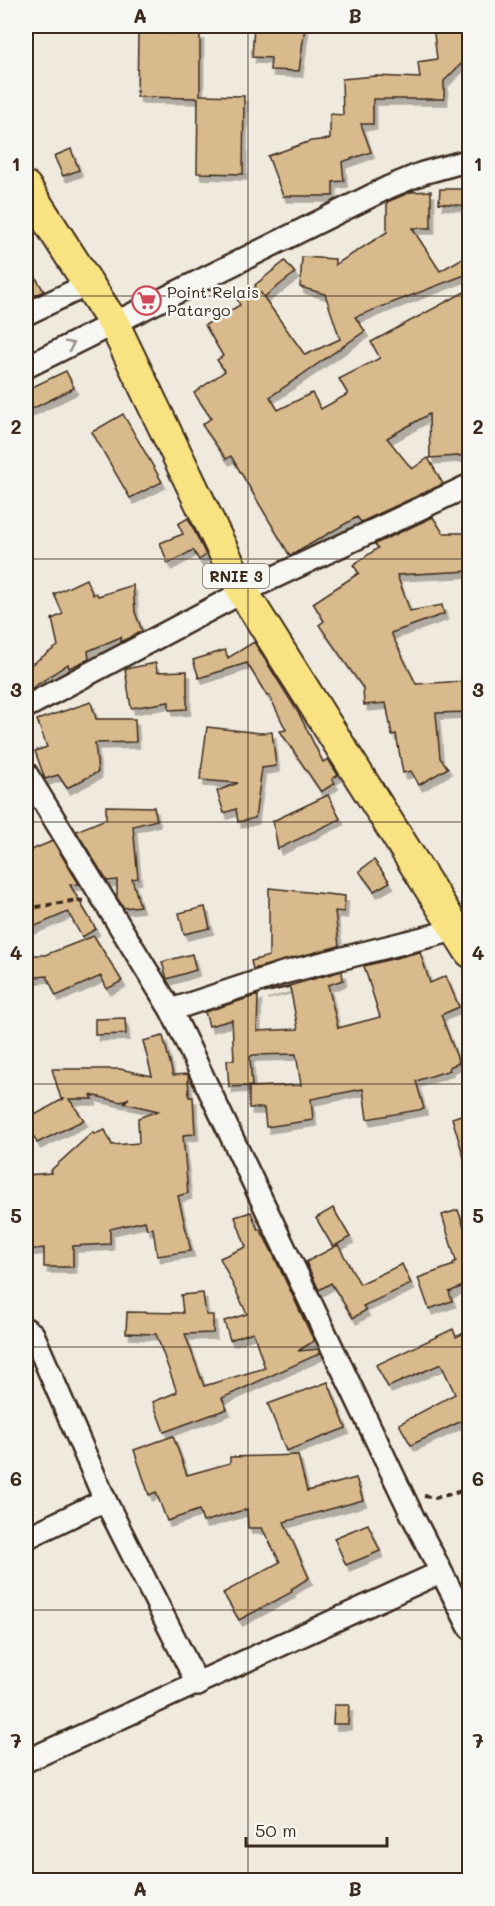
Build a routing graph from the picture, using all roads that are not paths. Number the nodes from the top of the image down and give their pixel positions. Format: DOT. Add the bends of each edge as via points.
graph roads {
  1 [pos="470,160"];
  2 [pos="26,187"];
  3 [pos="87,285"];
  4 [pos="26,314"];
  5 [pos="114,324"];
  6 [pos="26,367"];
  7 [pos="470,485"];
  8 [pos="243,592"];
  9 [pos="26,707"];
  10 [pos="26,773"];
  11 [pos="465,936"];
  12 [pos="171,1010"];
  13 [pos="29,1332"];
  14 [pos="105,1500"];
  15 [pos="26,1538"];
  16 [pos="441,1572"];
  17 [pos="470,1628"];
  18 [pos="198,1685"];
  19 [pos="26,1761"];
  1 -- 5 [label="street" via="388,186"];
  2 -- 3 [label="highway, RNIE 3"];
  3 -- 4 [label="street"];
  3 -- 5 [label="highway, RNIE 3"];
  6 -- 5 [label="street, one-way"];
  5 -- 8 [label="highway, RNIE 3"];
  7 -- 8 [label="street"];
  8 -- 9 [label="street"];
  8 -- 11 [label="highway, RNIE 3"];
  10 -- 12 [label="street"];
  11 -- 12 [label="street" via="283,973"];
  12 -- 16 [label="street"];
  13 -- 14 [label="street"];
  14 -- 15 [label="street"];
  14 -- 18 [label="street"];
  16 -- 17 [label="street"];
  16 -- 18 [label="street"];
  18 -- 19 [label="street"];
}
